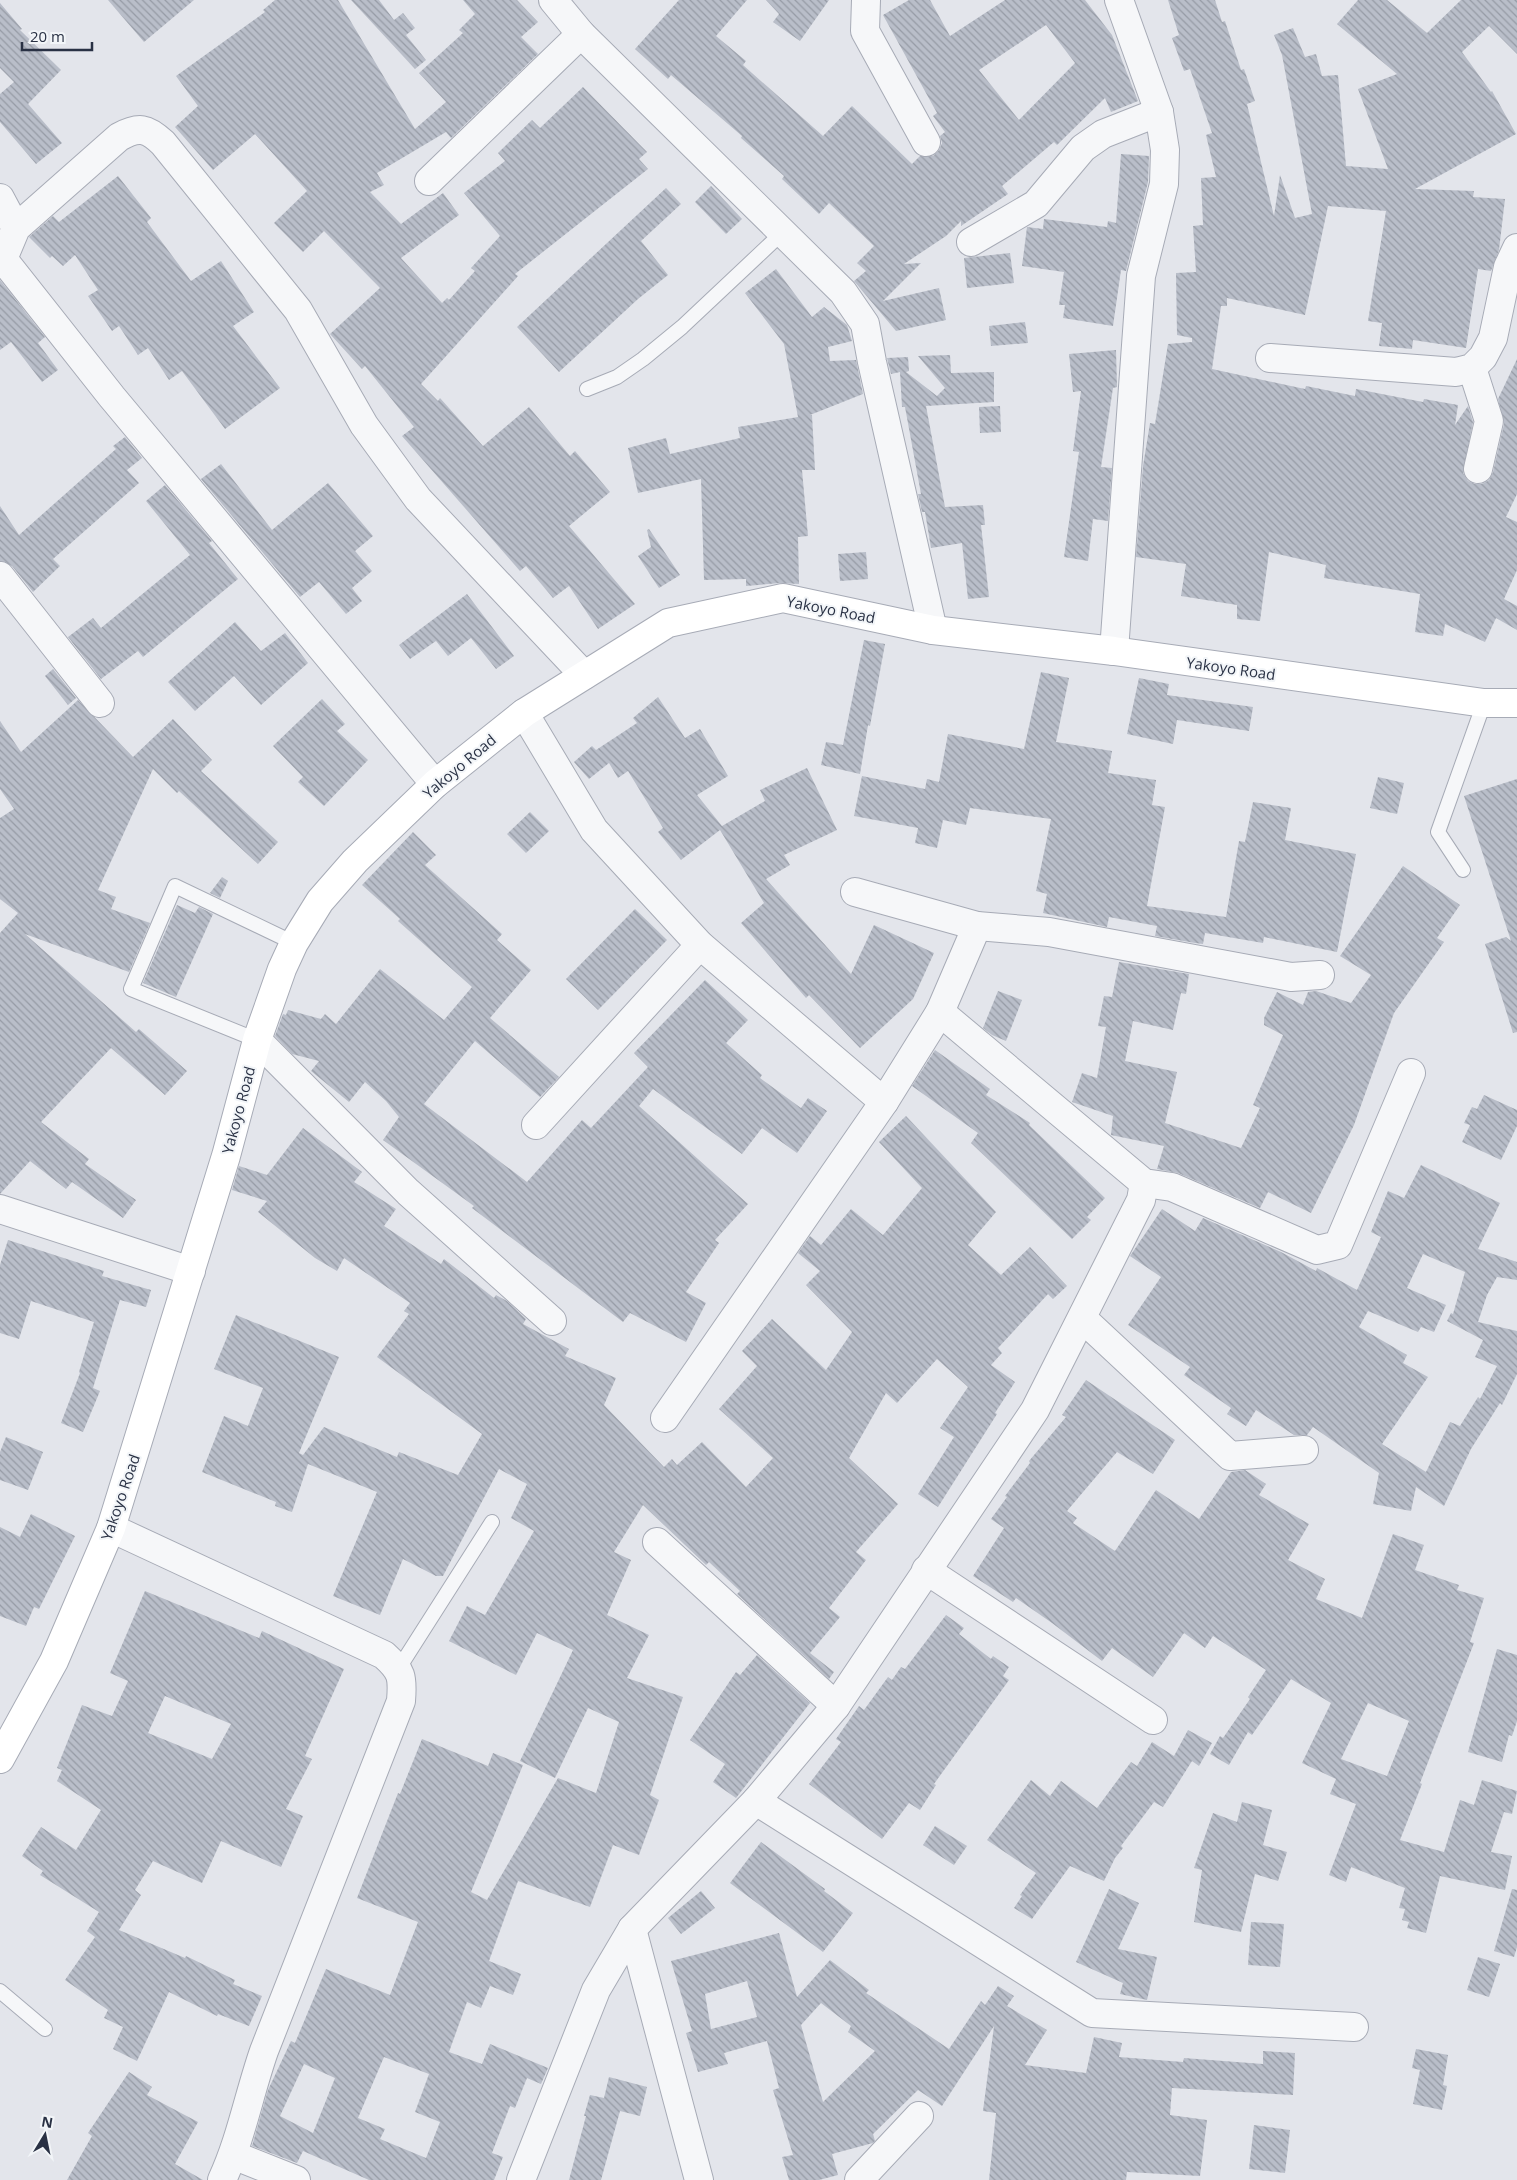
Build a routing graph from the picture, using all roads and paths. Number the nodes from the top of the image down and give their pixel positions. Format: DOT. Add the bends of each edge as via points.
graph roads {
  1 [pos="553,0"];
  2 [pos="866,0"];
  3 [pos="1119,0"];
  4 [pos="581,34"];
  5 [pos="1159,112"];
  6 [pos="926,142"];
  7 [pos="430,181"];
  8 [pos="0,198"];
  9 [pos="16,228"];
  10 [pos="782,232"];
  11 [pos="970,242"];
  12 [pos="1517,248"];
  13 [pos="1,260"];
  14 [pos="1270,358"];
  15 [pos="1472,368"];
  16 [pos="587,389"];
  17 [pos="1478,469"];
  18 [pos="0,576"];
  19 [pos="933,630"];
  20 [pos="1114,651"];
  21 [pos="584,675"];
  22 [pos="100,703"];
  23 [pos="1484,703"];
  24 [pos="1517,703"];
  25 [pos="524,713"];
  26 [pos="435,784"];
  27 [pos="1463,870"];
  28 [pos="855,892"];
  29 [pos="977,926"];
  30 [pos="294,943"];
  31 [pos="700,945"];
  32 [pos="1320,975"];
  33 [pos="940,1012"];
  34 [pos="257,1040"];
  35 [pos="1411,1073"];
  36 [pos="884,1102"];
  37 [pos="536,1125"];
  38 [pos="1144,1183"];
  39 [pos="0,1209"];
  40 [pos="190,1271"];
  41 [pos="1083,1319"];
  42 [pos="552,1321"];
  43 [pos="665,1418"];
  44 [pos="1304,1450"];
  45 [pos="492,1522"];
  46 [pos="111,1528"];
  47 [pos="657,1542"];
  48 [pos="926,1570"];
  49 [pos="399,1668"];
  50 [pos="836,1706"];
  51 [pos="1153,1720"];
  52 [pos="0,1759"];
  53 [pos="756,1801"];
  54 [pos="632,1929"];
  55 [pos="0,1991"];
  56 [pos="1354,2027"];
  57 [pos="45,2029"];
  58 [pos="919,2116"];
  59 [pos="233,2155"];
  60 [pos="222,2180"];
  61 [pos="296,2180"];
  62 [pos="521,2180"];
  63 [pos="699,2180"];
  64 [pos="859,2180"];
  1 -- 4 [label="street"];
  2 -- 6 [label="street" via="865,31"];
  3 -- 5 [label="street"];
  4 -- 7 [label="street"];
  4 -- 10 [label="street"];
  5 -- 11 [label="street" via="1103,134 1083,148 1036,204"];
  5 -- 20 [label="street" via="1165,150 1164,184 1141,276"];
  8 -- 9 [label="street"];
  9 -- 13 [label="street"];
  9 -- 21 [label="street" via="119,137 133,129 150,132 164,143 298,310 364,425 418,498"];
  10 -- 16 [label="lane" via="682,327 643,359 616,377"];
  10 -- 19 [label="street" via="843,292 866,324"];
  12 -- 15 [label="street" via="1508,267 1493,338 1484,357"];
  13 -- 26 [label="street"];
  14 -- 15 [label="street" via="1456,372"];
  15 -- 17 [label="street" via="1489,421"];
  18 -- 22 [label="street"];
  19 -- 20 [label="main road, Yakoyo Road"];
  19 -- 21 [label="main road, Yakoyo Road" via="783,598 668,623"];
  20 -- 23 [label="main road, Yakoyo Road"];
  21 -- 25 [label="main road, Yakoyo Road"];
  23 -- 24 [label="main road, Yakoyo Road"];
  23 -- 27 [label="lane" via="1438,832"];
  25 -- 26 [label="main road, Yakoyo Road"];
  25 -- 31 [label="street" via="594,830"];
  26 -- 30 [label="main road, Yakoyo Road" via="354,861 320,901"];
  28 -- 29 [label="street"];
  29 -- 32 [label="street" via="1049,932 1291,977"];
  29 -- 33 [label="street"];
  30 -- 34 [label="main road, Yakoyo Road"];
  30 -- 34 [label="lane" via="174,886 131,989"];
  31 -- 36 [label="street"];
  31 -- 37 [label="street"];
  33 -- 36 [label="street"];
  33 -- 38 [label="street"];
  34 -- 40 [label="main road, Yakoyo Road" via="226,1156"];
  34 -- 42 [label="street" via="408,1192"];
  35 -- 38 [label="street" via="1338,1245 1318,1250 1172,1187"];
  36 -- 43 [label="street"];
  38 -- 41 [label="street" via="1141,1200"];
  39 -- 40 [label="street"];
  40 -- 46 [label="main road, Yakoyo Road"];
  41 -- 44 [label="street" via="1230,1456"];
  41 -- 48 [label="street" via="1035,1410"];
  45 -- 49 [label="lane"];
  46 -- 49 [label="street" via="384,1655"];
  46 -- 52 [label="main road, Yakoyo Road" via="54,1661"];
  47 -- 50 [label="street"];
  48 -- 50 [label="street"];
  48 -- 51 [label="street"];
  49 -- 59 [label="street" via="403,1683 401,1701 264,2051"];
  50 -- 53 [label="street"];
  53 -- 54 [label="street"];
  53 -- 56 [label="street" via="1092,2013"];
  54 -- 62 [label="street" via="596,1990"];
  54 -- 63 [label="street"];
  55 -- 57 [label="lane"];
  58 -- 64 [label="street"];
  59 -- 60 [label="street"];
  59 -- 61 [label="street"];
}
